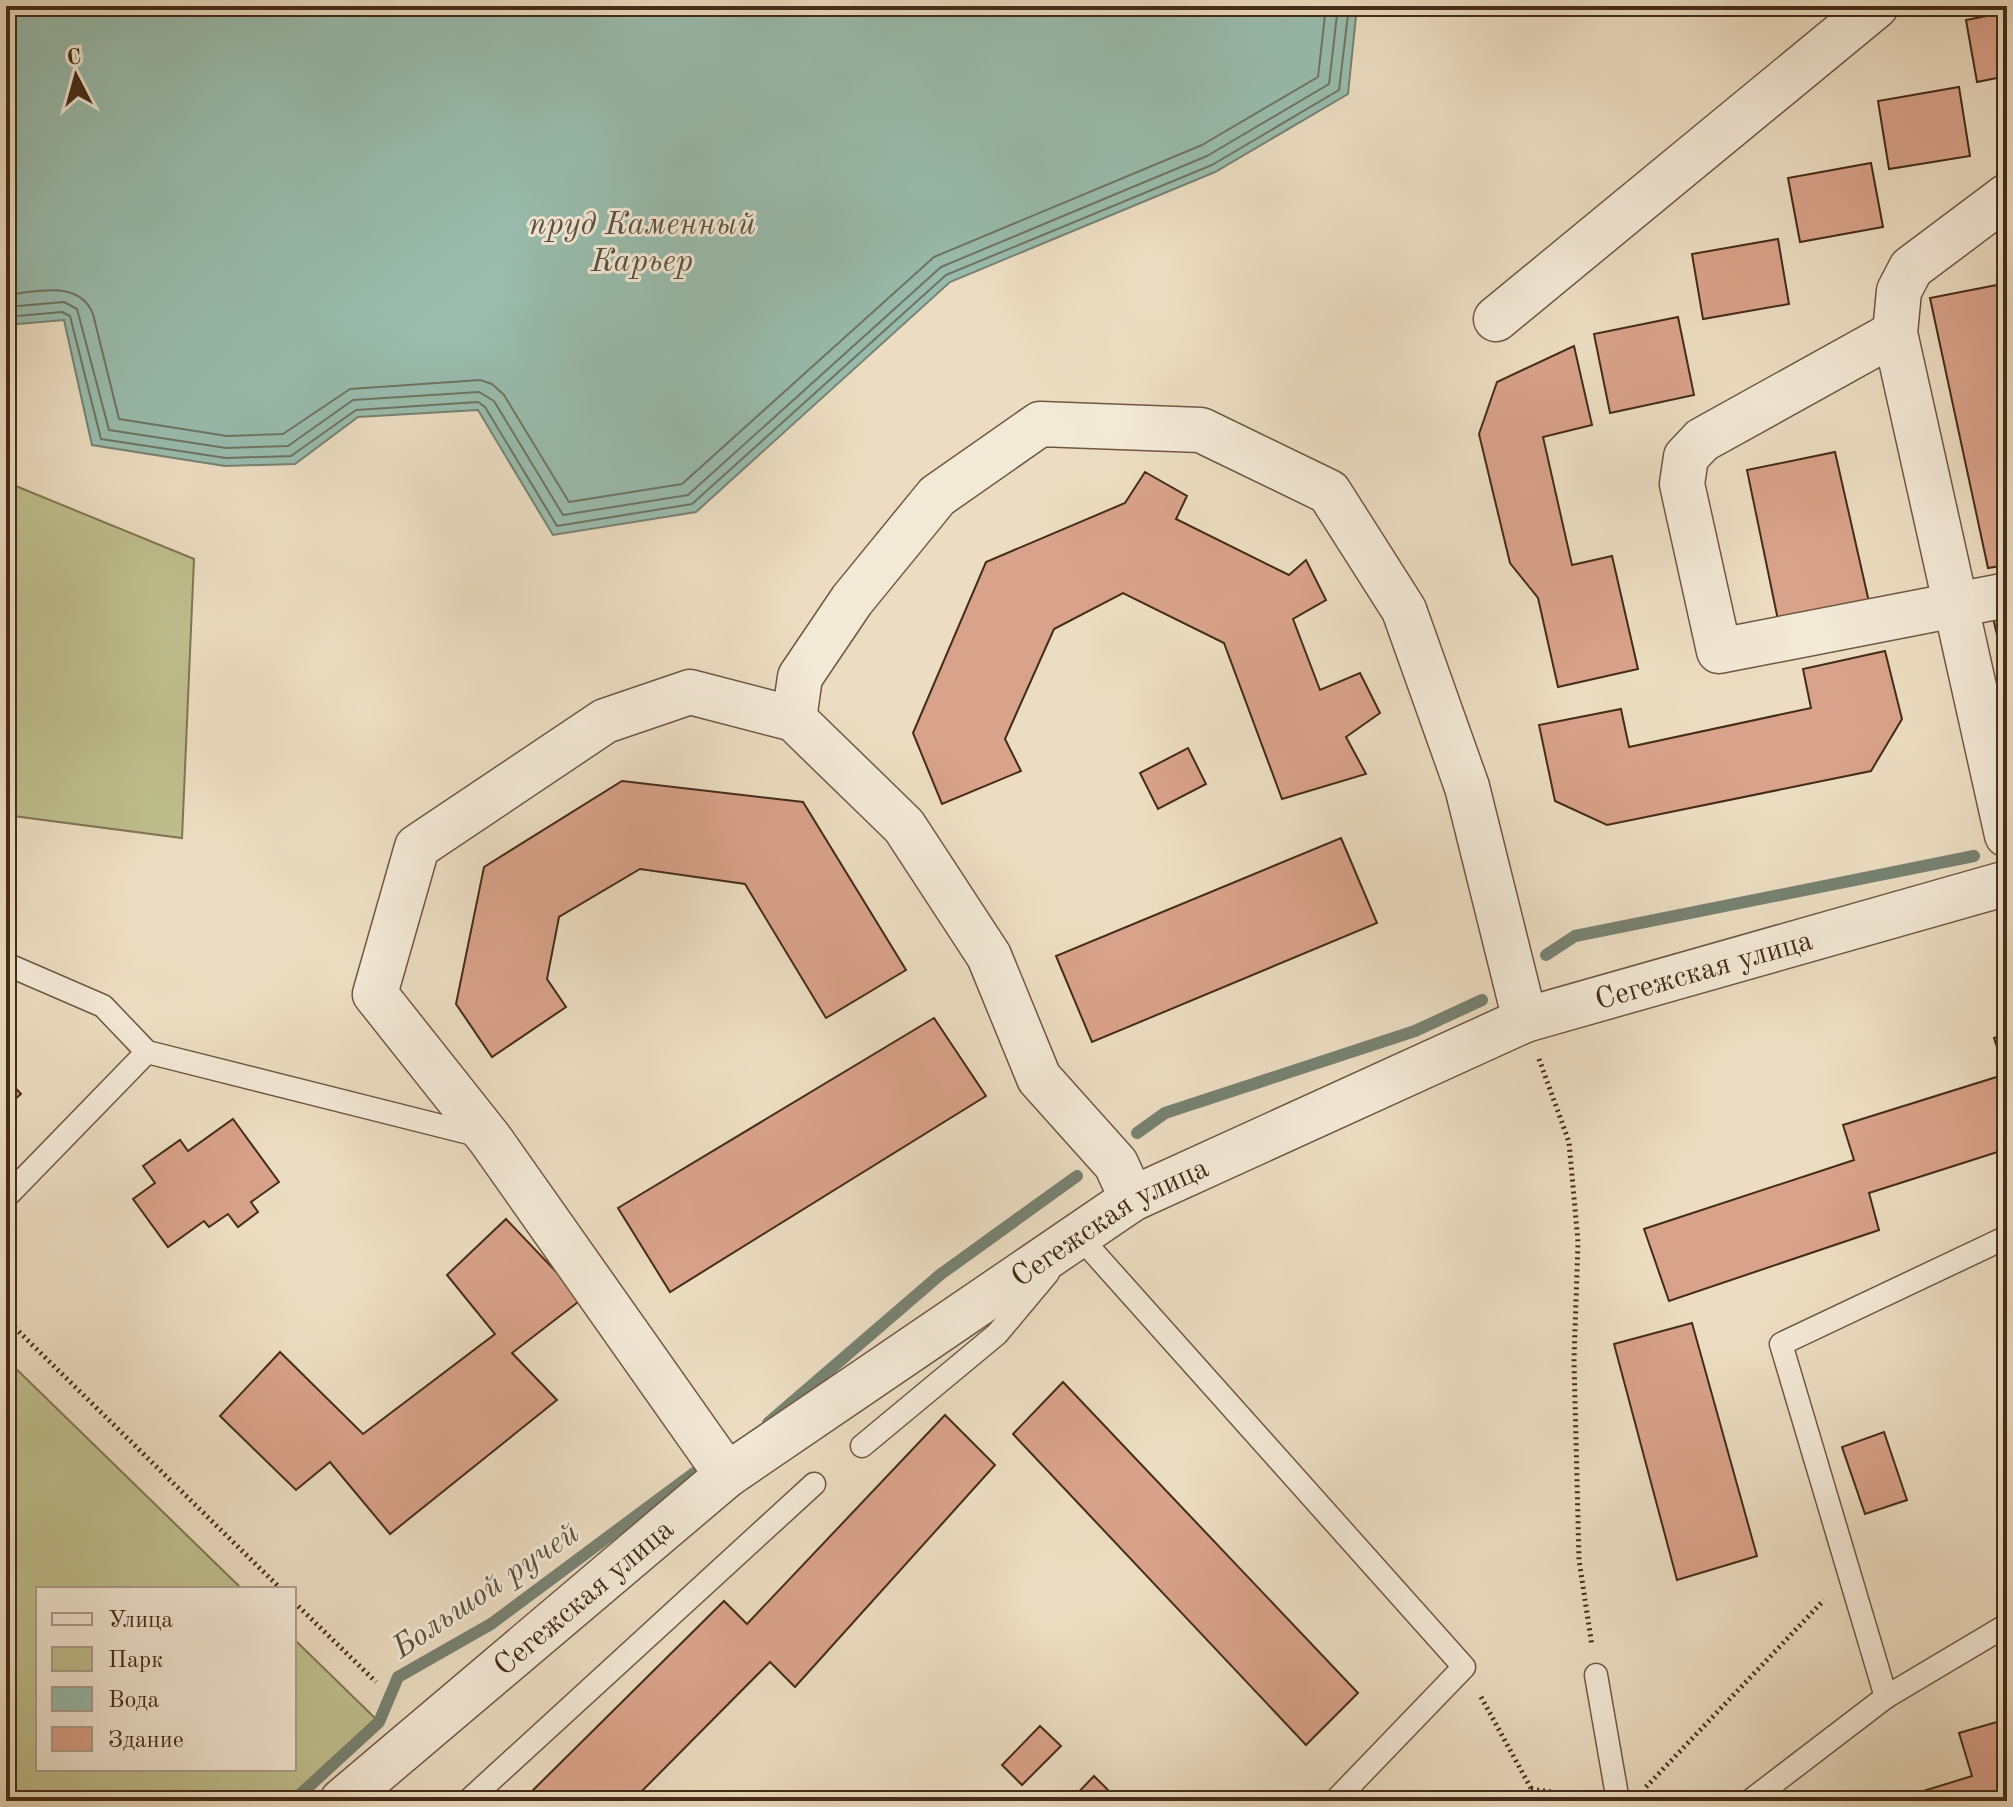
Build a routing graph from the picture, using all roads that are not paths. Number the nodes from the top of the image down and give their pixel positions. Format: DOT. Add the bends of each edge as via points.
graph roads {
  1 [pos="1876,6"];
  2 [pos="2007,196"];
  3 [pos="1496,319"];
  4 [pos="1895,333"];
  5 [pos="2007,595"];
  6 [pos="1957,606"];
  7 [pos="794,719"];
  8 [pos="2007,835"];
  9 [pos="2007,883"];
  10 [pos="6,964"];
  11 [pos="1525,1020"];
  12 [pos="147,1052"];
  13 [pos="490,1139"];
  14 [pos="6,1197"];
  15 [pos="1132,1199"];
  16 [pos="1079,1236"];
  17 [pos="2007,1237"];
  18 [pos="862,1446"];
  19 [pos="727,1475"];
  20 [pos="814,1484"];
  21 [pos="2007,1625"];
  22 [pos="1596,1675"];
  23 [pos="1886,1697"];
  24 [pos="362,1793"];
  25 [pos="1609,1800"];
  26 [pos="468,1801"];
  27 [pos="1335,1801"];
  28 [pos="1750,1801"];
  1 -- 3 [label="street"];
  2 -- 4 [label="street" via="1911,268 1899,291"];
  4 -- 6 [label="street"];
  4 -- 6 [label="street" via="1702,440 1686,457 1682,484 1719,651"];
  5 -- 6 [label="street"];
  6 -- 8 [label="street"];
  7 -- 11 [label="street" via="800,677 852,600 937,496 1040,424 1201,430 1329,492 1404,610 1467,787"];
  7 -- 13 [label="street" via="690,692 605,721 417,847 375,994"];
  7 -- 15 [label="street" via="904,826 989,956 1039,1078 1116,1164"];
  9 -- 11 [label="street, Сегежская улица"];
  10 -- 12 [label="lane" via="103,1006"];
  11 -- 15 [label="street, Сегежская улица"];
  12 -- 13 [label="lane"];
  12 -- 14 [label="lane"];
  13 -- 19 [label="street"];
  15 -- 16 [label="street, Сегежская улица"];
  16 -- 18 [label="lane" via="997,1334"];
  16 -- 19 [label="street, Сегежская улица"];
  16 -- 27 [label="lane" via="1464,1667"];
  17 -- 23 [label="lane" via="1781,1344"];
  19 -- 24 [label="street, Сегежская улица"];
  20 -- 26 [label="lane"];
  21 -- 23 [label="lane"];
  22 -- 25 [label="lane"];
  23 -- 28 [label="lane"];
}
